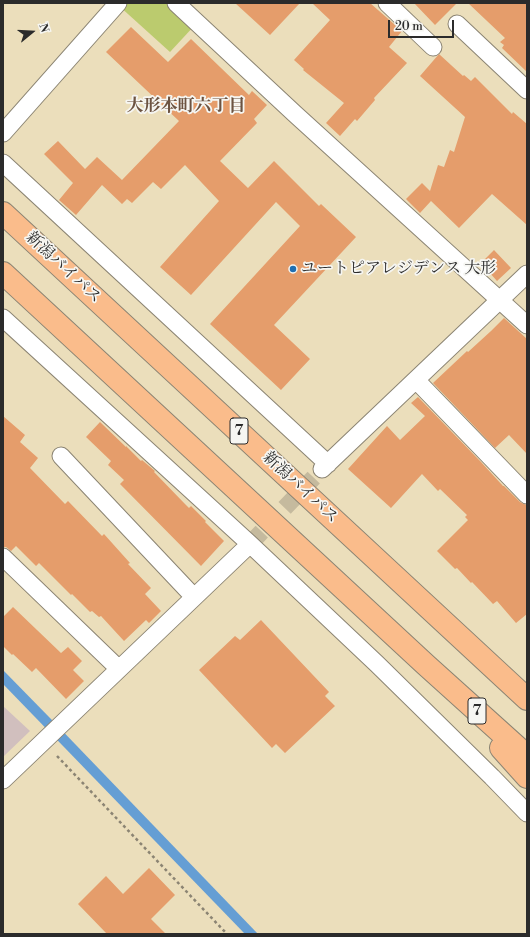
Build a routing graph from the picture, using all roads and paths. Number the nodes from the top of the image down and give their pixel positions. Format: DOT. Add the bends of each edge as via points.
graph roads {
  1 [pos="118,3"];
  2 [pos="176,3"];
  3 [pos="387,3"];
  4 [pos="457,24"];
  5 [pos="433,46"];
  6 [pos="527,90"];
  7 [pos="3,133"];
  8 [pos="3,163"];
  9 [pos="3,213"];
  10 [pos="3,273"];
  11 [pos="527,274"];
  12 [pos="500,300"];
  13 [pos="3,318"];
  14 [pos="527,325"];
  15 [pos="416,380"];
  16 [pos="61,456"];
  17 [pos="527,495"];
  18 [pos="250,544"];
  19 [pos="3,556"];
  20 [pos="194,597"];
  21 [pos="474,649"];
  22 [pos="426,665"];
  23 [pos="119,669"];
  24 [pos="527,693"];
  25 [pos="527,699"];
  26 [pos="44,740"];
  27 [pos="527,756"];
  28 [pos="527,777"];
  29 [pos="3,780"];
  30 [pos="527,813"];
  31 [pos="227,934"];
  1 -- 7 [label="street"];
  2 -- 12 [label="street"];
  3 -- 5 [label="street"];
  4 -- 6 [label="street"];
  8 -- 15 [label="street" via="325,467"];
  9 -- 21 [label="highway, 新潟バイパス / 7"];
  10 -- 22 [label="highway, 7"];
  11 -- 12 [label="street"];
  12 -- 14 [label="street"];
  12 -- 15 [label="street"];
  13 -- 18 [label="street"];
  15 -- 17 [label="street"];
  16 -- 20 [label="street"];
  18 -- 20 [label="street"];
  18 -- 30 [label="street" via="377,664"];
  19 -- 23 [label="street"];
  20 -- 23 [label="street"];
  21 -- 24 [label="highway"];
  21 -- 25 [label="highway, 新潟バイパス / 7"];
  22 -- 27 [label="highway, 7"];
  22 -- 28 [label="highway"];
  23 -- 26 [label="street"];
  26 -- 29 [label="street"];
  26 -- 31 [label="path"];
}
